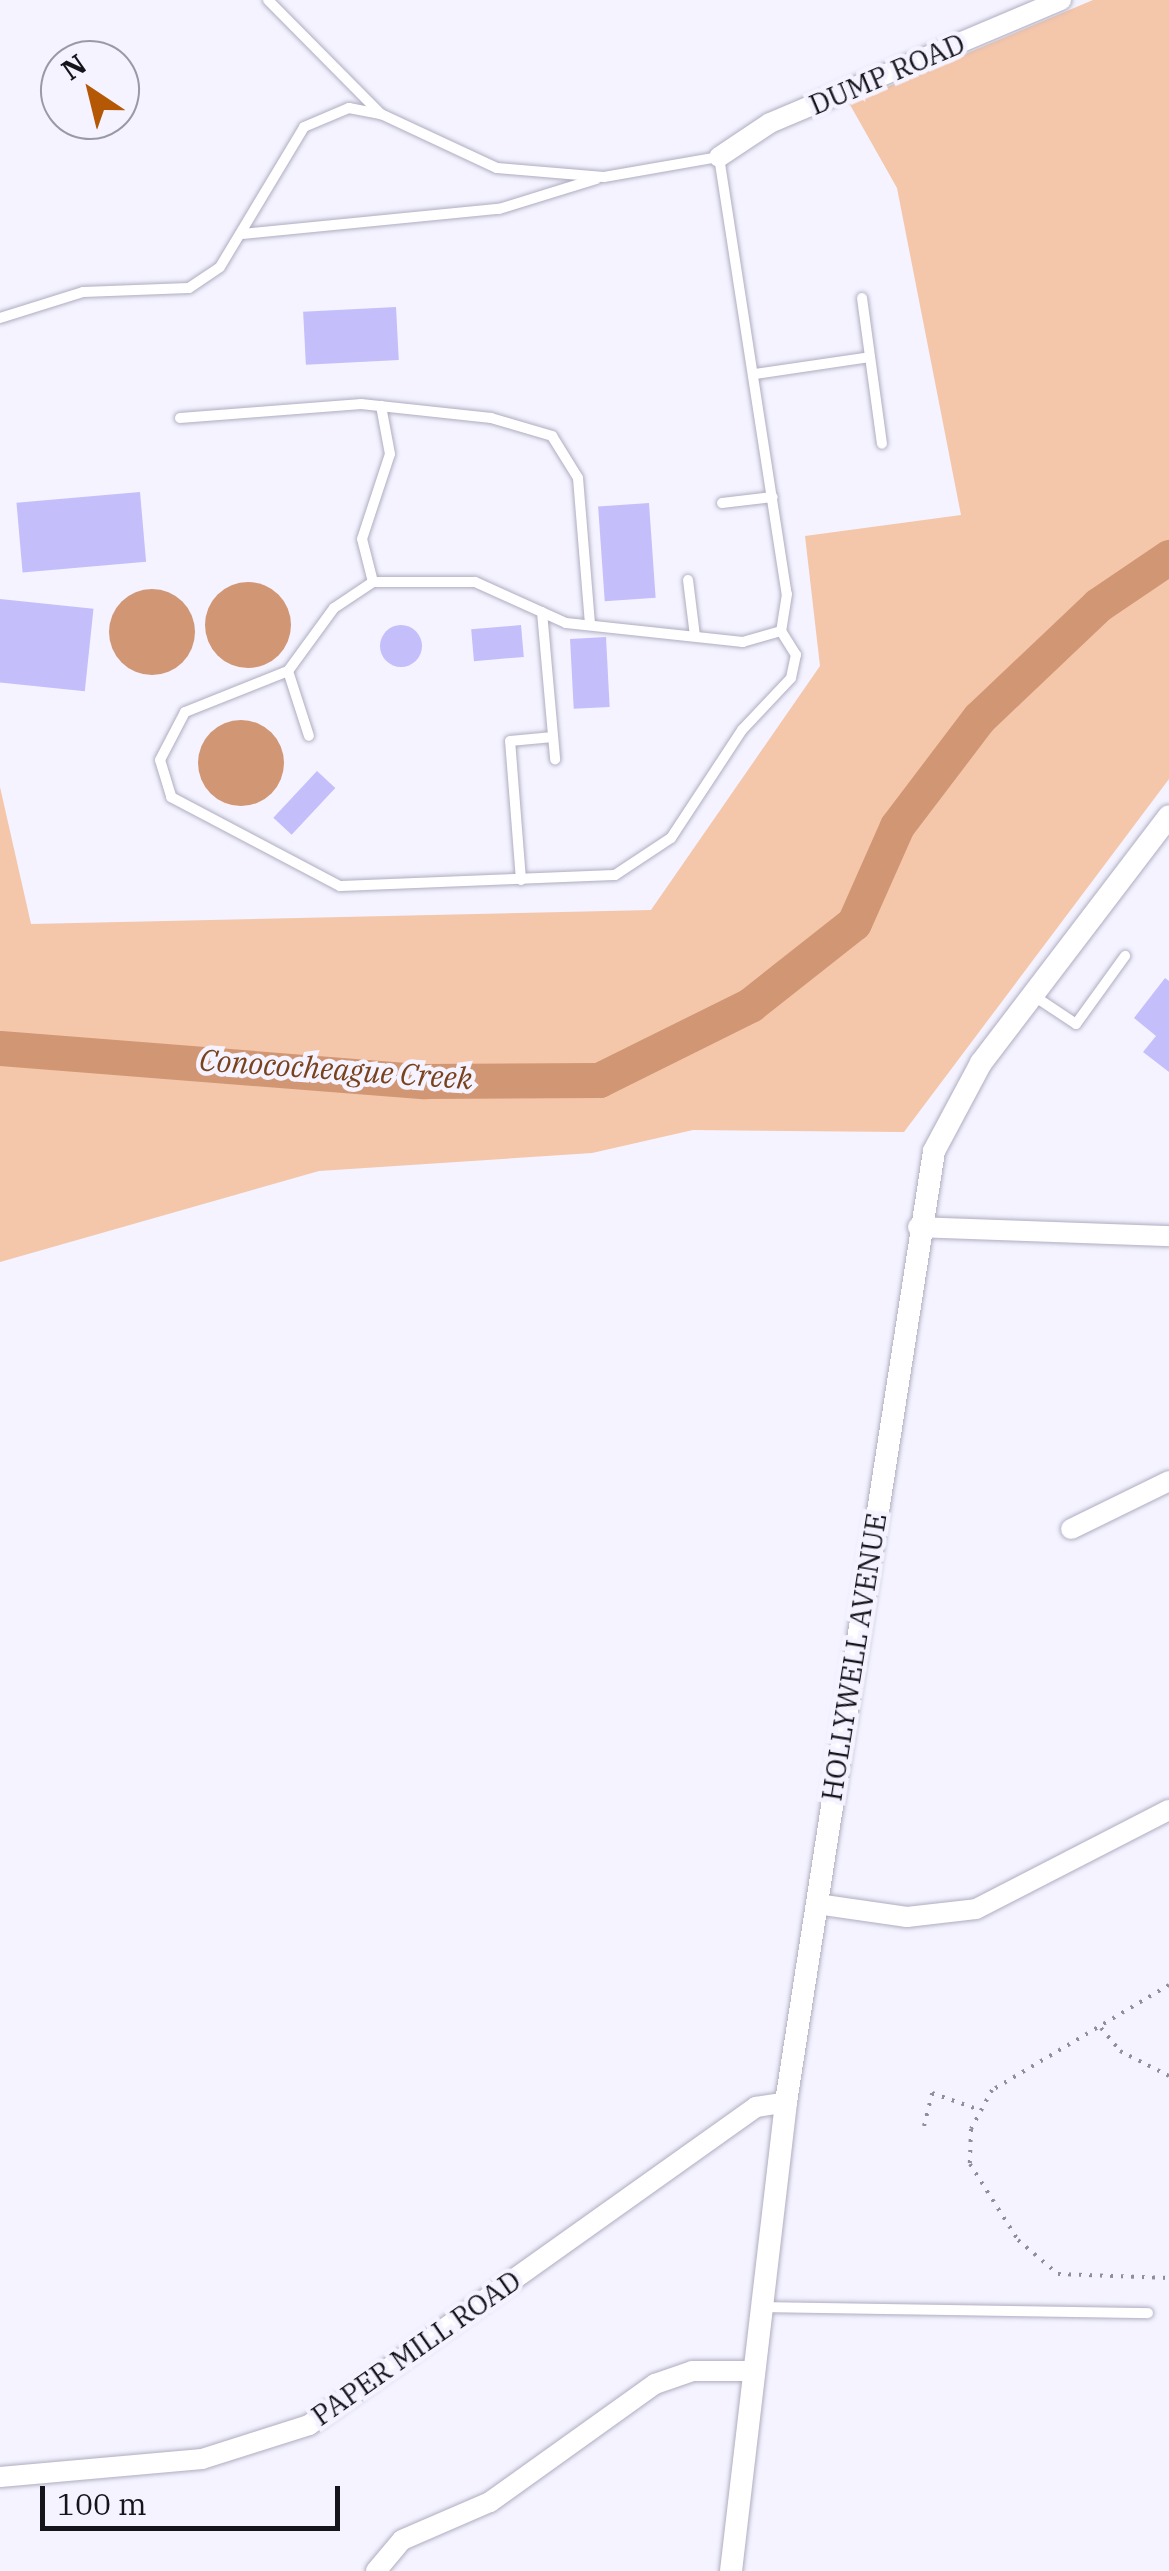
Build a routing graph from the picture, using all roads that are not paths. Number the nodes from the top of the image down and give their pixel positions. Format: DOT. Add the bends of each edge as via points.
graph roads {
  1 [pos="268,0"];
  2 [pos="1061,0"];
  3 [pos="381,114"];
  4 [pos="719,157"];
  5 [pos="604,177"];
  6 [pos="242,234"];
  7 [pos="862,298"];
  8 [pos="0,318"];
  9 [pos="870,357"];
  10 [pos="755,374"];
  11 [pos="381,406"];
  12 [pos="180,418"];
  13 [pos="882,444"];
  14 [pos="772,497"];
  15 [pos="722,503"];
  16 [pos="688,580"];
  17 [pos="373,582"];
  18 [pos="542,612"];
  19 [pos="590,624"];
  20 [pos="781,631"];
  21 [pos="695,636"];
  22 [pos="288,672"];
  23 [pos="309,736"];
  24 [pos="553,736"];
  25 [pos="555,759"];
  26 [pos="1169,816"];
  27 [pos="521,880"];
  28 [pos="1125,956"];
  29 [pos="1030,993"];
  30 [pos="918,1227"];
  31 [pos="1169,1236"];
  32 [pos="1169,1481"];
  33 [pos="1072,1529"];
  34 [pos="1169,1810"];
  35 [pos="816,1904"];
  36 [pos="786,2102"];
  37 [pos="757,2307"];
  38 [pos="1148,2314"];
  39 [pos="750,2371"];
  40 [pos="0,2477"];
  41 [pos="376,2571"];
  42 [pos="731,2571"];
  1 -- 3 [label="lane"];
  2 -- 4 [label="street, DUMP ROAD" via="770,123"];
  3 -- 5 [label="lane" via="497,168"];
  3 -- 6 [label="lane" via="349,108 304,127"];
  4 -- 5 [label="lane"];
  4 -- 10 [label="lane"];
  5 -- 6 [label="lane" via="499,209"];
  6 -- 8 [label="lane" via="220,268 189,288 84,292"];
  7 -- 9 [label="lane"];
  9 -- 10 [label="lane"];
  9 -- 13 [label="lane"];
  10 -- 14 [label="lane"];
  11 -- 12 [label="lane"];
  11 -- 17 [label="lane" via="390,454 362,540"];
  11 -- 19 [label="lane" via="529,426 570,454"];
  14 -- 15 [label="lane"];
  14 -- 20 [label="lane" via="787,594"];
  16 -- 21 [label="lane"];
  17 -- 18 [label="lane" via="475,582"];
  17 -- 22 [label="lane" via="334,608"];
  18 -- 19 [label="lane"];
  18 -- 24 [label="lane"];
  19 -- 21 [label="lane"];
  20 -- 21 [label="lane" via="764,642"];
  20 -- 27 [label="lane" via="796,655 791,678 659,850 615,874"];
  22 -- 23 [label="lane"];
  22 -- 27 [label="lane" via="185,712 160,760 171,797 340,886"];
  24 -- 25 [label="lane"];
  24 -- 27 [label="lane" via="510,741"];
  26 -- 29 [label="street, HOLLYWELL AVENUE"];
  28 -- 29 [label="lane" via="1076,1024"];
  29 -- 30 [label="street, HOLLYWELL AVENUE" via="945,1120"];
  30 -- 31 [label="street"];
  30 -- 35 [label="street, HOLLYWELL AVENUE"];
  32 -- 33 [label="street"];
  34 -- 35 [label="street" via="976,1908 907,1917"];
  35 -- 36 [label="street, HOLLYWELL AVENUE"];
  36 -- 37 [label="street, HOLLYWELL AVENUE"];
  36 -- 40 [label="street, PAPER MILL ROAD" via="756,2108 308,2425 202,2459"];
  37 -- 38 [label="lane"];
  37 -- 39 [label="street, HOLLYWELL AVENUE"];
  39 -- 41 [label="street" via="692,2371 655,2384 490,2502 402,2540"];
  39 -- 42 [label="street, HOLLYWELL AVENUE"];
}
